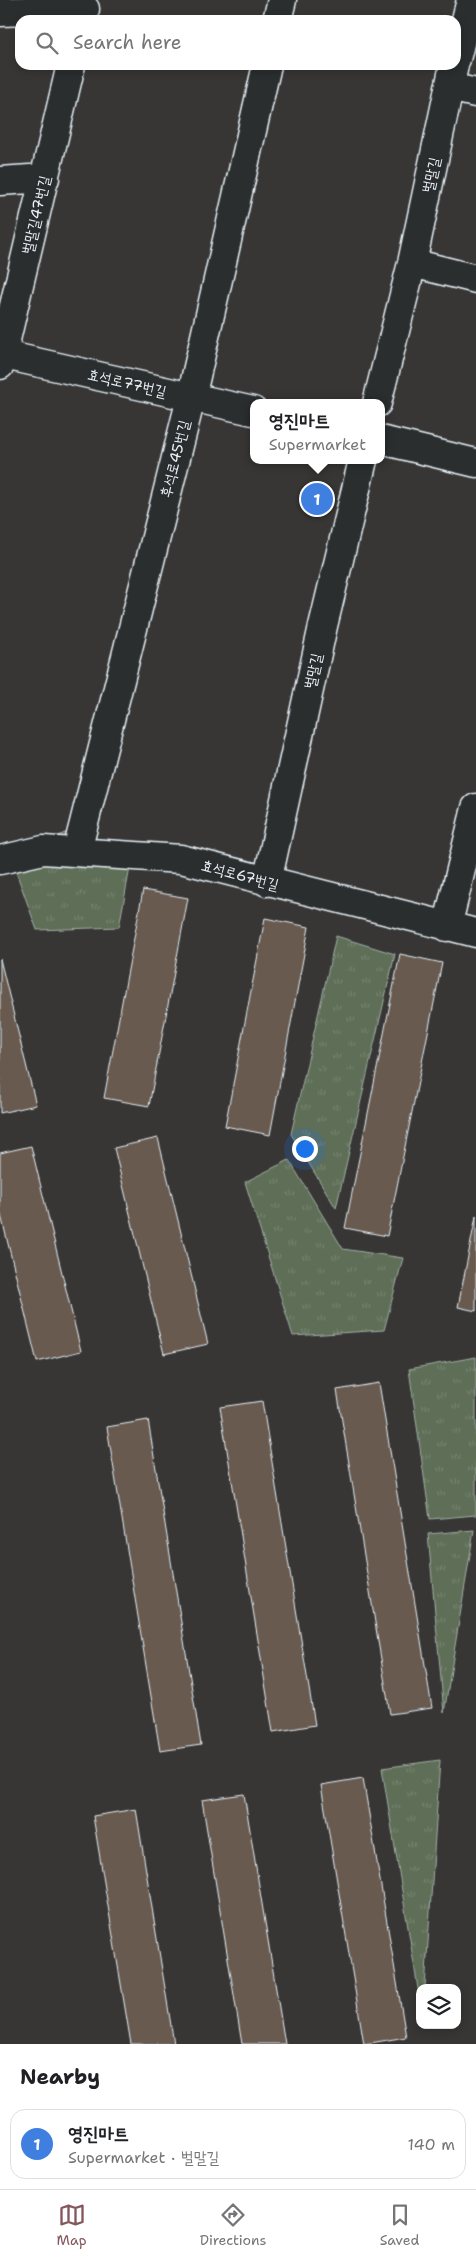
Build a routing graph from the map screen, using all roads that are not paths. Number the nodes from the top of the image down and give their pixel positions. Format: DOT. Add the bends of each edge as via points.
graph roads {
  1 [pos="282,0"];
  2 [pos="471,0"];
  3 [pos="84,10"];
  4 [pos="0,12"];
  5 [pos="278,15"];
  6 [pos="461,39"];
  7 [pos="70,70"];
  8 [pos="266,70"];
  9 [pos="452,76"];
  10 [pos="476,93"];
  11 [pos="45,178"];
  12 [pos="0,181"];
  13 [pos="412,263"];
  14 [pos="476,279"];
  15 [pos="1,358"];
  16 [pos="191,398"];
  17 [pos="378,399"];
  18 [pos="250,410"];
  19 [pos="385,441"];
  20 [pos="476,463"];
  21 [pos="362,464"];
  22 [pos="476,808"];
  23 [pos="77,851"];
  24 [pos="0,860"];
  25 [pos="267,882"];
  26 [pos="447,927"];
  27 [pos="476,933"];
  1 -- 5 [label="street"];
  2 -- 6 [label="street"];
  3 -- 4 [label="street"];
  7 -- 11 [label="street, 벌말길47번길"];
  8 -- 16 [label="street, 후석로45번길"];
  9 -- 10 [label="street, 벌말길"];
  9 -- 13 [label="street, 벌말길"];
  11 -- 12 [label="street"];
  11 -- 15 [label="street, 벌말길47번길"];
  13 -- 14 [label="street"];
  13 -- 17 [label="street, 벌말길"];
  15 -- 16 [label="street, 효석로77번길"];
  16 -- 18 [label="street, 효석로77번길"];
  16 -- 23 [label="street, 후석로45번길"];
  19 -- 20 [label="street"];
  21 -- 25 [label="street, 벌말길"];
  22 -- 26 [label="street"];
  23 -- 24 [label="street, 효석로67번길" via="43,850"];
  23 -- 25 [label="street, 효석로67번길" via="181,859"];
  25 -- 26 [label="street, 효석로67번길"];
  26 -- 27 [label="street, 효석로67번길"];
}
